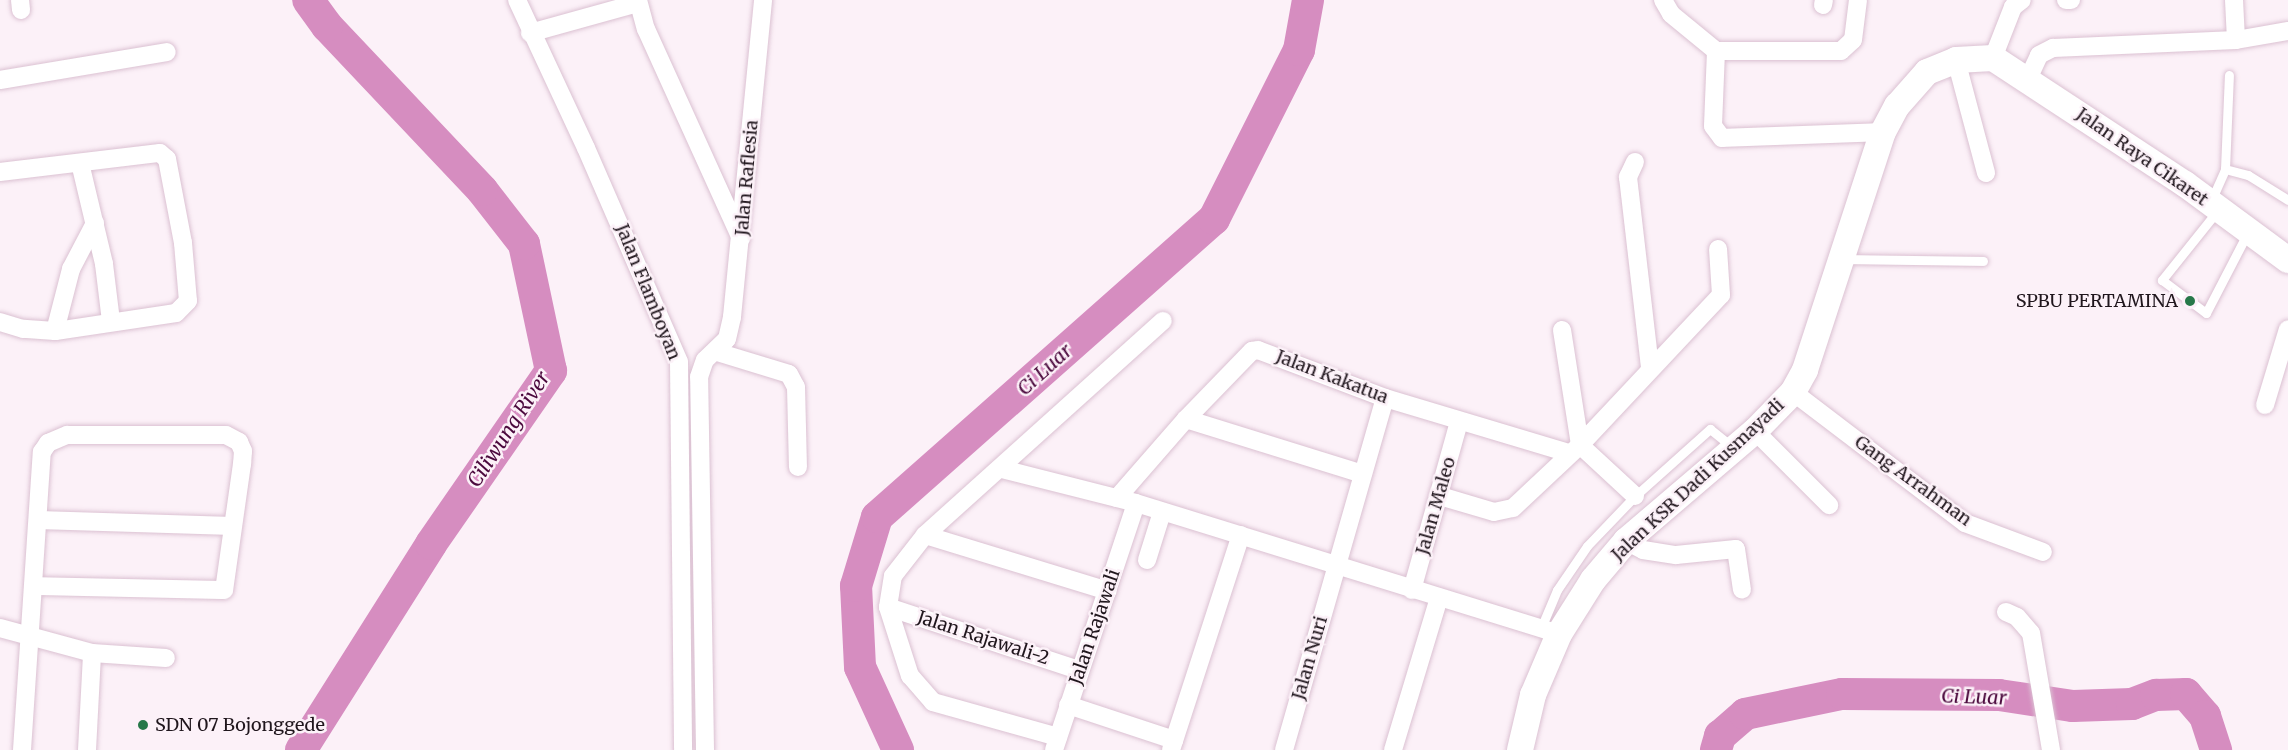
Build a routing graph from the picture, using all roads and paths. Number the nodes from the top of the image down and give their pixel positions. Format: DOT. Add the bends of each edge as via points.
graph roads {
  1 [pos="517,0"];
  2 [pos="763,0"];
  3 [pos="1663,0"];
  4 [pos="1858,0"];
  5 [pos="2022,0"];
  6 [pos="2234,0"];
  7 [pos="638,1"];
  8 [pos="2288,31"];
  9 [pos="530,33"];
  10 [pos="2236,40"];
  11 [pos="1716,51"];
  12 [pos="167,52"];
  13 [pos="1993,58"];
  14 [pos="1956,60"];
  15 [pos="2229,75"];
  16 [pos="2028,79"];
  17 [pos="0,80"];
  18 [pos="1883,132"];
  19 [pos="1635,162"];
  20 [pos="80,163"];
  21 [pos="2225,169"];
  22 [pos="0,172"];
  23 [pos="1986,173"];
  24 [pos="2288,200"];
  25 [pos="2214,207"];
  26 [pos="95,224"];
  27 [pos="2248,231"];
  28 [pos="742,240"];
  29 [pos="1718,249"];
  30 [pos="1839,259"];
  31 [pos="2288,260"];
  32 [pos="1983,261"];
  33 [pos="111,321"];
  34 [pos="1163,321"];
  35 [pos="0,322"];
  36 [pos="2288,329"];
  37 [pos="1562,330"];
  38 [pos="55,331"];
  39 [pos="711,356"];
  40 [pos="678,362"];
  41 [pos="1650,368"];
  42 [pos="1793,392"];
  43 [pos="1385,398"];
  44 [pos="2265,405"];
  45 [pos="1186,418"];
  46 [pos="1459,422"];
  47 [pos="1755,431"];
  48 [pos="1574,449"];
  49 [pos="1735,449"];
  50 [pos="798,467"];
  51 [pos="1002,469"];
  52 [pos="1363,474"];
  53 [pos="1440,496"];
  54 [pos="1635,496"];
  55 [pos="1117,498"];
  56 [pos="1136,503"];
  57 [pos="1829,505"];
  58 [pos="1162,512"];
  59 [pos="39,520"];
  60 [pos="232,526"];
  61 [pos="925,535"];
  62 [pos="1241,535"];
  63 [pos="1612,541"];
  64 [pos="2043,552"];
  65 [pos="700,554"];
  66 [pos="680,555"];
  67 [pos="1147,560"];
  68 [pos="1336,567"];
  69 [pos="36,586"];
  70 [pos="1412,590"];
  71 [pos="1742,590"];
  72 [pos="1108,591"];
  73 [pos="1439,598"];
  74 [pos="888,607"];
  75 [pos="2006,612"];
  76 [pos="0,628"];
  77 [pos="1550,631"];
  78 [pos="30,638"];
  79 [pos="92,652"];
  80 [pos="166,658"];
  81 [pos="1079,670"];
  82 [pos="1068,705"];
  83 [pos="1056,743"];
  84 [pos="1173,745"];
  85 [pos="22,750"];
  86 [pos="87,750"];
  87 [pos="684,750"];
  88 [pos="705,750"];
  89 [pos="1284,750"];
  90 [pos="1393,750"];
  91 [pos="1520,750"];
  92 [pos="2051,750"];
  1 -- 9 [label="street, Jalan Flamboyan"];
  2 -- 28 [label="street, Jalan Raflesia"];
  3 -- 11 [label="street" via="1671,14"];
  4 -- 11 [label="street" via="1853,40 1841,51"];
  5 -- 13 [label="street" via="2013,7"];
  6 -- 10 [label="street"];
  7 -- 9 [label="street"];
  7 -- 28 [label="street"];
  8 -- 10 [label="street"];
  9 -- 40 [label="street, Jalan Flamboyan" via="586,148"];
  10 -- 16 [label="street" via="2053,48 2039,55"];
  11 -- 18 [label="street" via="1713,126 1722,138"];
  12 -- 17 [label="street"];
  13 -- 14 [label="main road, Jalan KSR Dadi Kusmayadi"];
  13 -- 16 [label="main road, Jalan Raya Cikaret"];
  14 -- 18 [label="main road, Jalan KSR Dadi Kusmayadi" via="1927,72 1912,85"];
  14 -- 23 [label="street"];
  15 -- 21 [label="lane"];
  16 -- 25 [label="main road, Jalan Raya Cikaret"];
  18 -- 30 [label="main road, Jalan KSR Dadi Kusmayadi"];
  19 -- 41 [label="street" via="1628,177"];
  20 -- 22 [label="street"];
  20 -- 26 [label="street"];
  20 -- 33 [label="street" via="160,153 167,159 183,243 188,302 176,313"];
  21 -- 24 [label="lane" via="2248,175"];
  21 -- 25 [label="lane"];
  25 -- 27 [label="main road, Jalan Raya Cikaret"];
  25 -- 27 [label="lane" via="2162,280 2206,314"];
  26 -- 33 [label="street"];
  26 -- 38 [label="street" via="71,269"];
  27 -- 31 [label="main road, Jalan Raya Cikaret"];
  28 -- 39 [label="street, Jalan Raflesia" via="727,339"];
  29 -- 41 [label="street" via="1720,295"];
  30 -- 32 [label="lane"];
  30 -- 42 [label="main road, Jalan KSR Dadi Kusmayadi" via="1805,370"];
  33 -- 38 [label="street"];
  34 -- 51 [label="street"];
  35 -- 38 [label="street" via="23,329"];
  36 -- 44 [label="street"];
  37 -- 48 [label="street"];
  39 -- 40 [label="street"];
  39 -- 50 [label="street" via="789,374 796,387"];
  39 -- 65 [label="street, Jalan Raflesia" via="699,377"];
  40 -- 66 [label="street, Jalan Flamboyan"];
  41 -- 48 [label="street"];
  42 -- 47 [label="main road, Jalan KSR Dadi Kusmayadi"];
  42 -- 64 [label="street, Gang Arrahman" via="1965,523"];
  43 -- 45 [label="street, Jalan Kakatua" via="1258,350 1252,351"];
  43 -- 46 [label="street, Jalan Kakatua"];
  43 -- 52 [label="street, Jalan Nuri"];
  45 -- 52 [label="street"];
  45 -- 55 [label="street, Jalan Kakatua"];
  46 -- 48 [label="street, Jalan Kakatua"];
  46 -- 53 [label="street, Jalan Maleo"];
  47 -- 49 [label="main road, Jalan KSR Dadi Kusmayadi"];
  47 -- 57 [label="street"];
  48 -- 53 [label="street" via="1512,508 1494,512"];
  48 -- 54 [label="street"];
  49 -- 54 [label="lane" via="1710,429"];
  49 -- 63 [label="main road, Jalan KSR Dadi Kusmayadi"];
  51 -- 55 [label="street"];
  51 -- 61 [label="street"];
  52 -- 68 [label="street, Jalan Nuri"];
  53 -- 70 [label="street, Jalan Maleo"];
  54 -- 63 [label="lane"];
  55 -- 56 [label="street"];
  56 -- 58 [label="street"];
  56 -- 72 [label="street, Jalan Rajawali"];
  58 -- 62 [label="street"];
  58 -- 67 [label="street"];
  59 -- 60 [label="street"];
  59 -- 60 [label="street" via="42,452 56,438 226,435 238,442 243,451"];
  59 -- 69 [label="street"];
  60 -- 69 [label="street" via="224,590"];
  61 -- 72 [label="street"];
  61 -- 74 [label="street" via="893,576"];
  62 -- 68 [label="street"];
  62 -- 84 [label="street"];
  63 -- 71 [label="street" via="1676,555 1736,549"];
  63 -- 77 [label="main road, Jalan KSR Dadi Kusmayadi" via="1593,580"];
  65 -- 66 [label="street"];
  65 -- 88 [label="street, Jalan Raflesia"];
  66 -- 87 [label="street, Jalan Flamboyan"];
  68 -- 70 [label="street"];
  68 -- 89 [label="street, Jalan Nuri"];
  69 -- 78 [label="street"];
  70 -- 73 [label="street"];
  72 -- 81 [label="street, Jalan Rajawali"];
  73 -- 77 [label="street"];
  73 -- 90 [label="street"];
  74 -- 81 [label="street, Jalan Rajawali-2"];
  74 -- 83 [label="street" via="909,676 933,702"];
  75 -- 92 [label="street" via="2017,617 2031,633"];
  76 -- 78 [label="street"];
  77 -- 91 [label="main road, Jalan KSR Dadi Kusmayadi"];
  78 -- 79 [label="street"];
  78 -- 85 [label="street"];
  79 -- 80 [label="street"];
  79 -- 86 [label="street"];
  81 -- 82 [label="street, Jalan Rajawali"];
  82 -- 83 [label="street, Jalan Rajawali"];
  82 -- 84 [label="street"];
}
